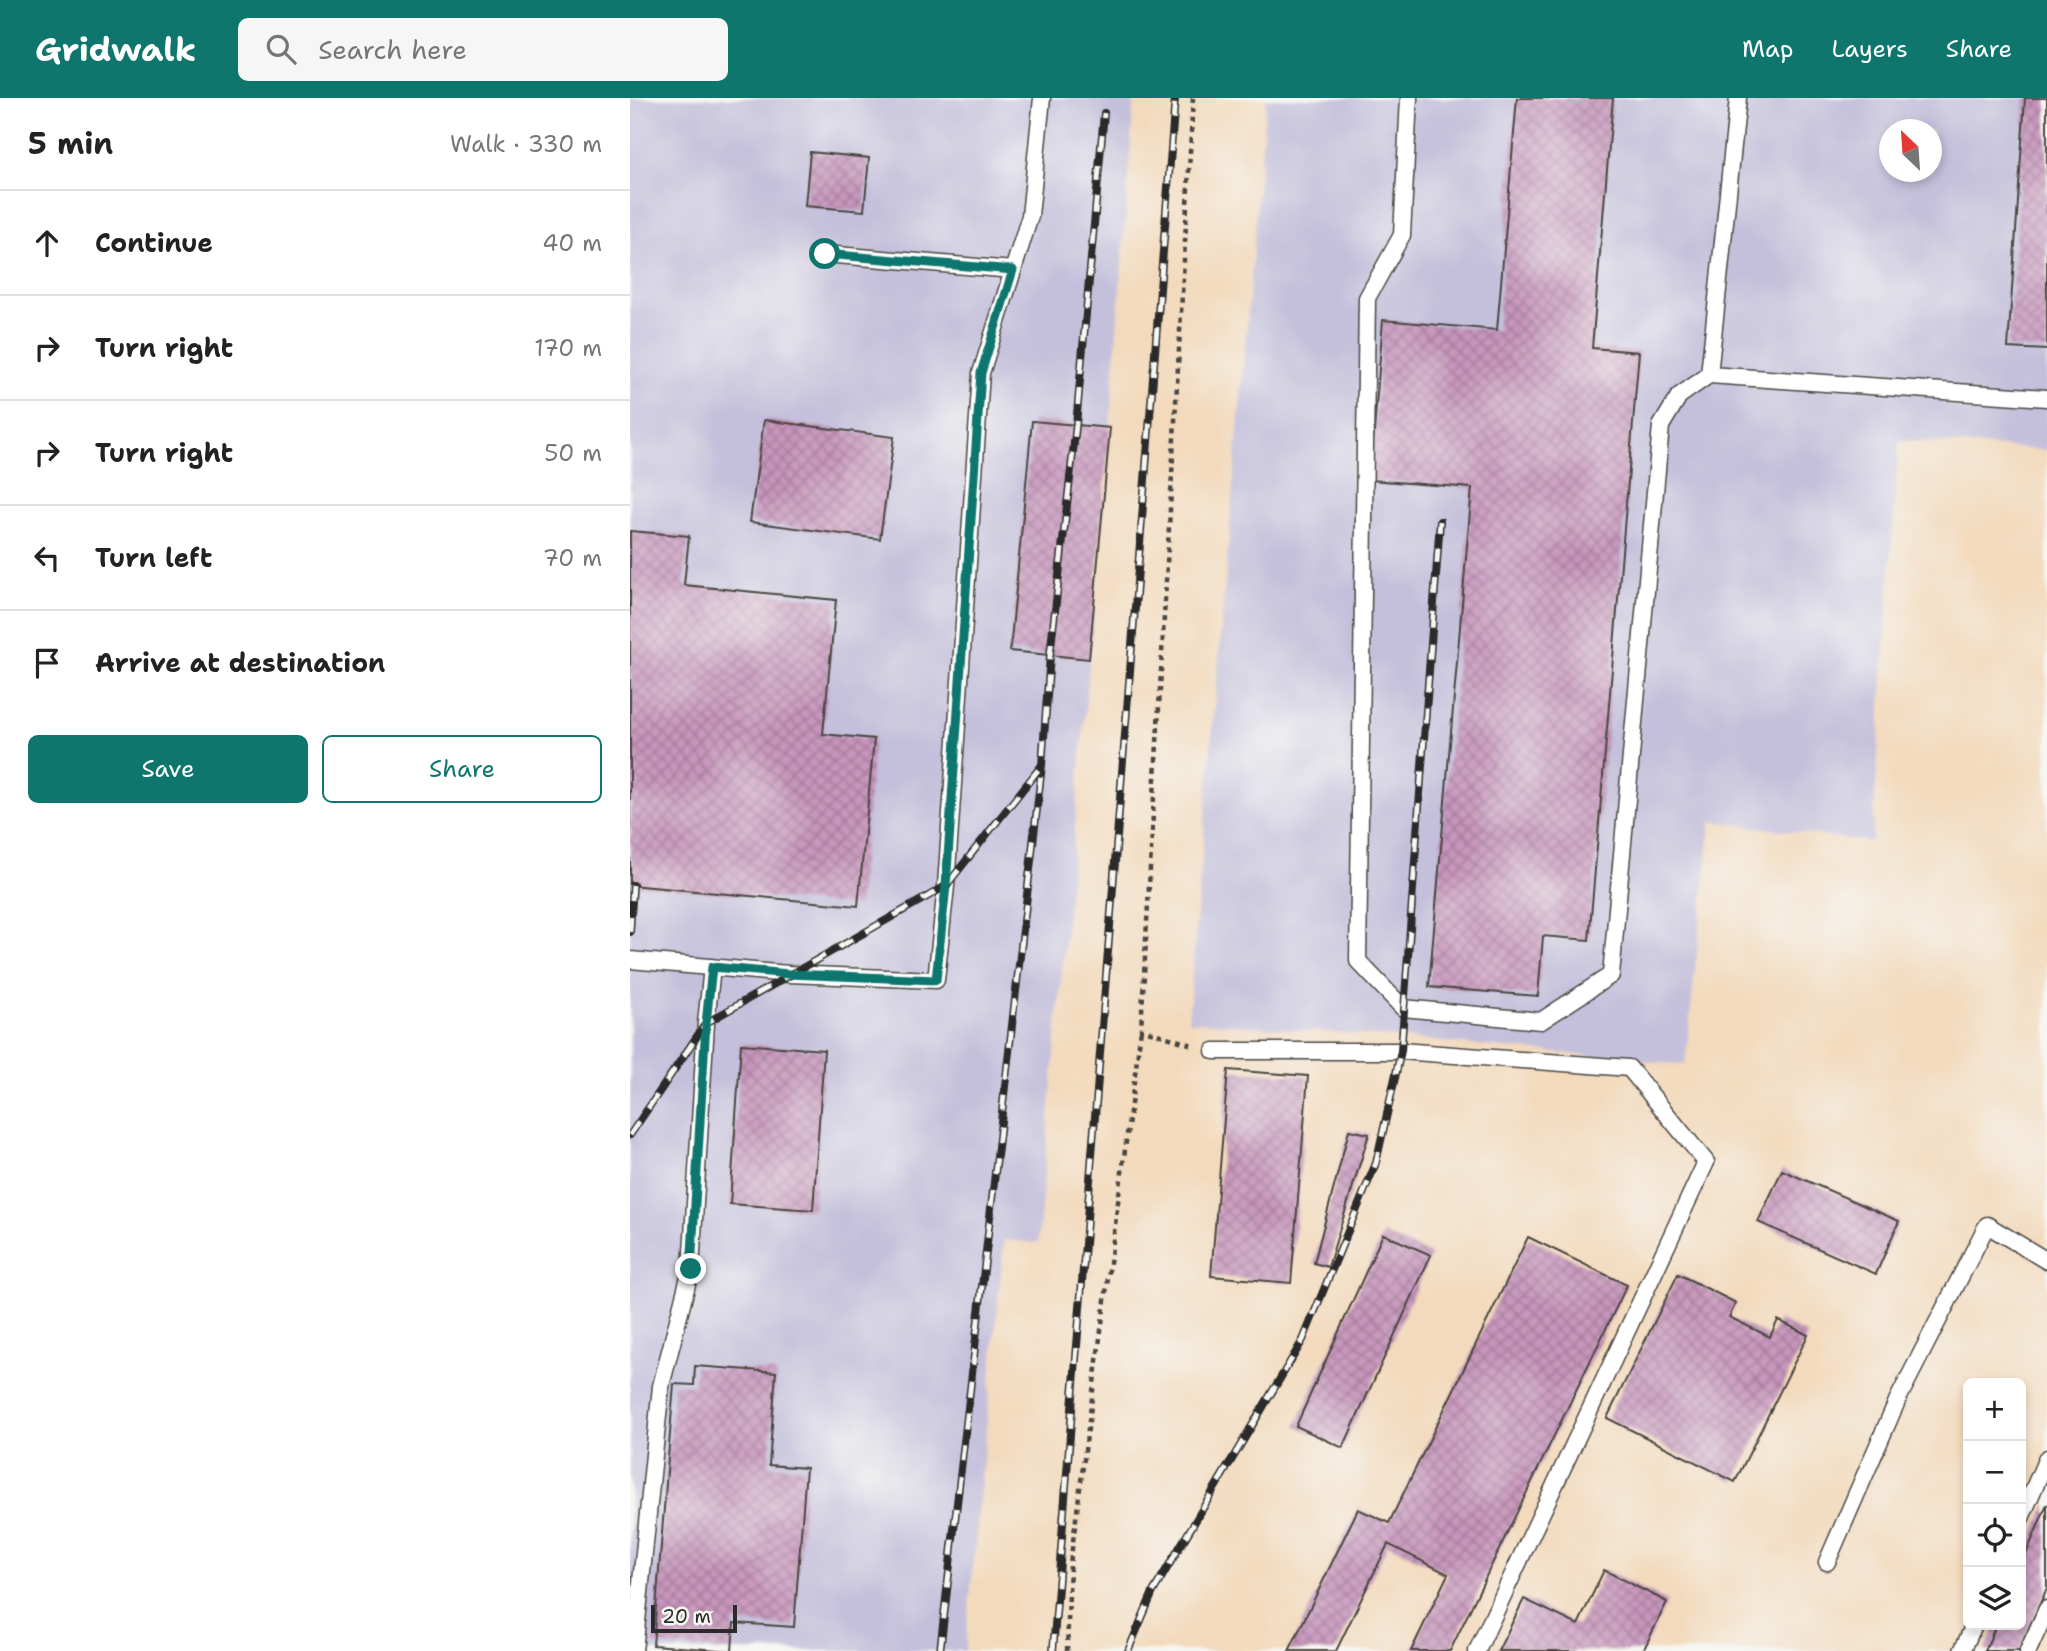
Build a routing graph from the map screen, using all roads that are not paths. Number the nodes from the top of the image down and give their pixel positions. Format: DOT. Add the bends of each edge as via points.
graph roads {
  1 [pos="1042,98"];
  2 [pos="1409,98"];
  3 [pos="1738,98"];
  4 [pos="825,254"];
  5 [pos="1013,270"];
  6 [pos="1709,375"];
  7 [pos="2047,398"];
  8 [pos="630,961"];
  9 [pos="712,967"];
  10 [pos="1214,1051"];
  11 [pos="2047,1261"];
  12 [pos="2047,1458"];
  13 [pos="2026,1506"];
  14 [pos="1828,1562"];
  15 [pos="2047,1609"];
  16 [pos="1972,1630"];
  17 [pos="634,1651"];
  18 [pos="1477,1651"];
  19 [pos="1962,1651"];
  20 [pos="2028,1651"];
  1 -- 5 [label="lane" via="1030,216"];
  2 -- 6 [label="lane" via="1402,236 1367,298 1358,961 1403,1008 1541,1021 1611,975 1661,426 1679,396"];
  3 -- 6 [label="lane"];
  4 -- 5 [label="lane"];
  5 -- 9 [label="lane" via="981,373 936,980"];
  6 -- 7 [label="lane"];
  8 -- 9 [label="lane"];
  9 -- 17 [label="lane" via="691,1269 661,1386"];
  10 -- 18 [label="lane" via="1401,1051 1629,1068 1706,1162"];
  11 -- 14 [label="lane" via="1987,1225 1898,1399"];
  12 -- 13 [label="lane"];
  15 -- 20 [label="lane"];
  16 -- 19 [label="lane"];
}
